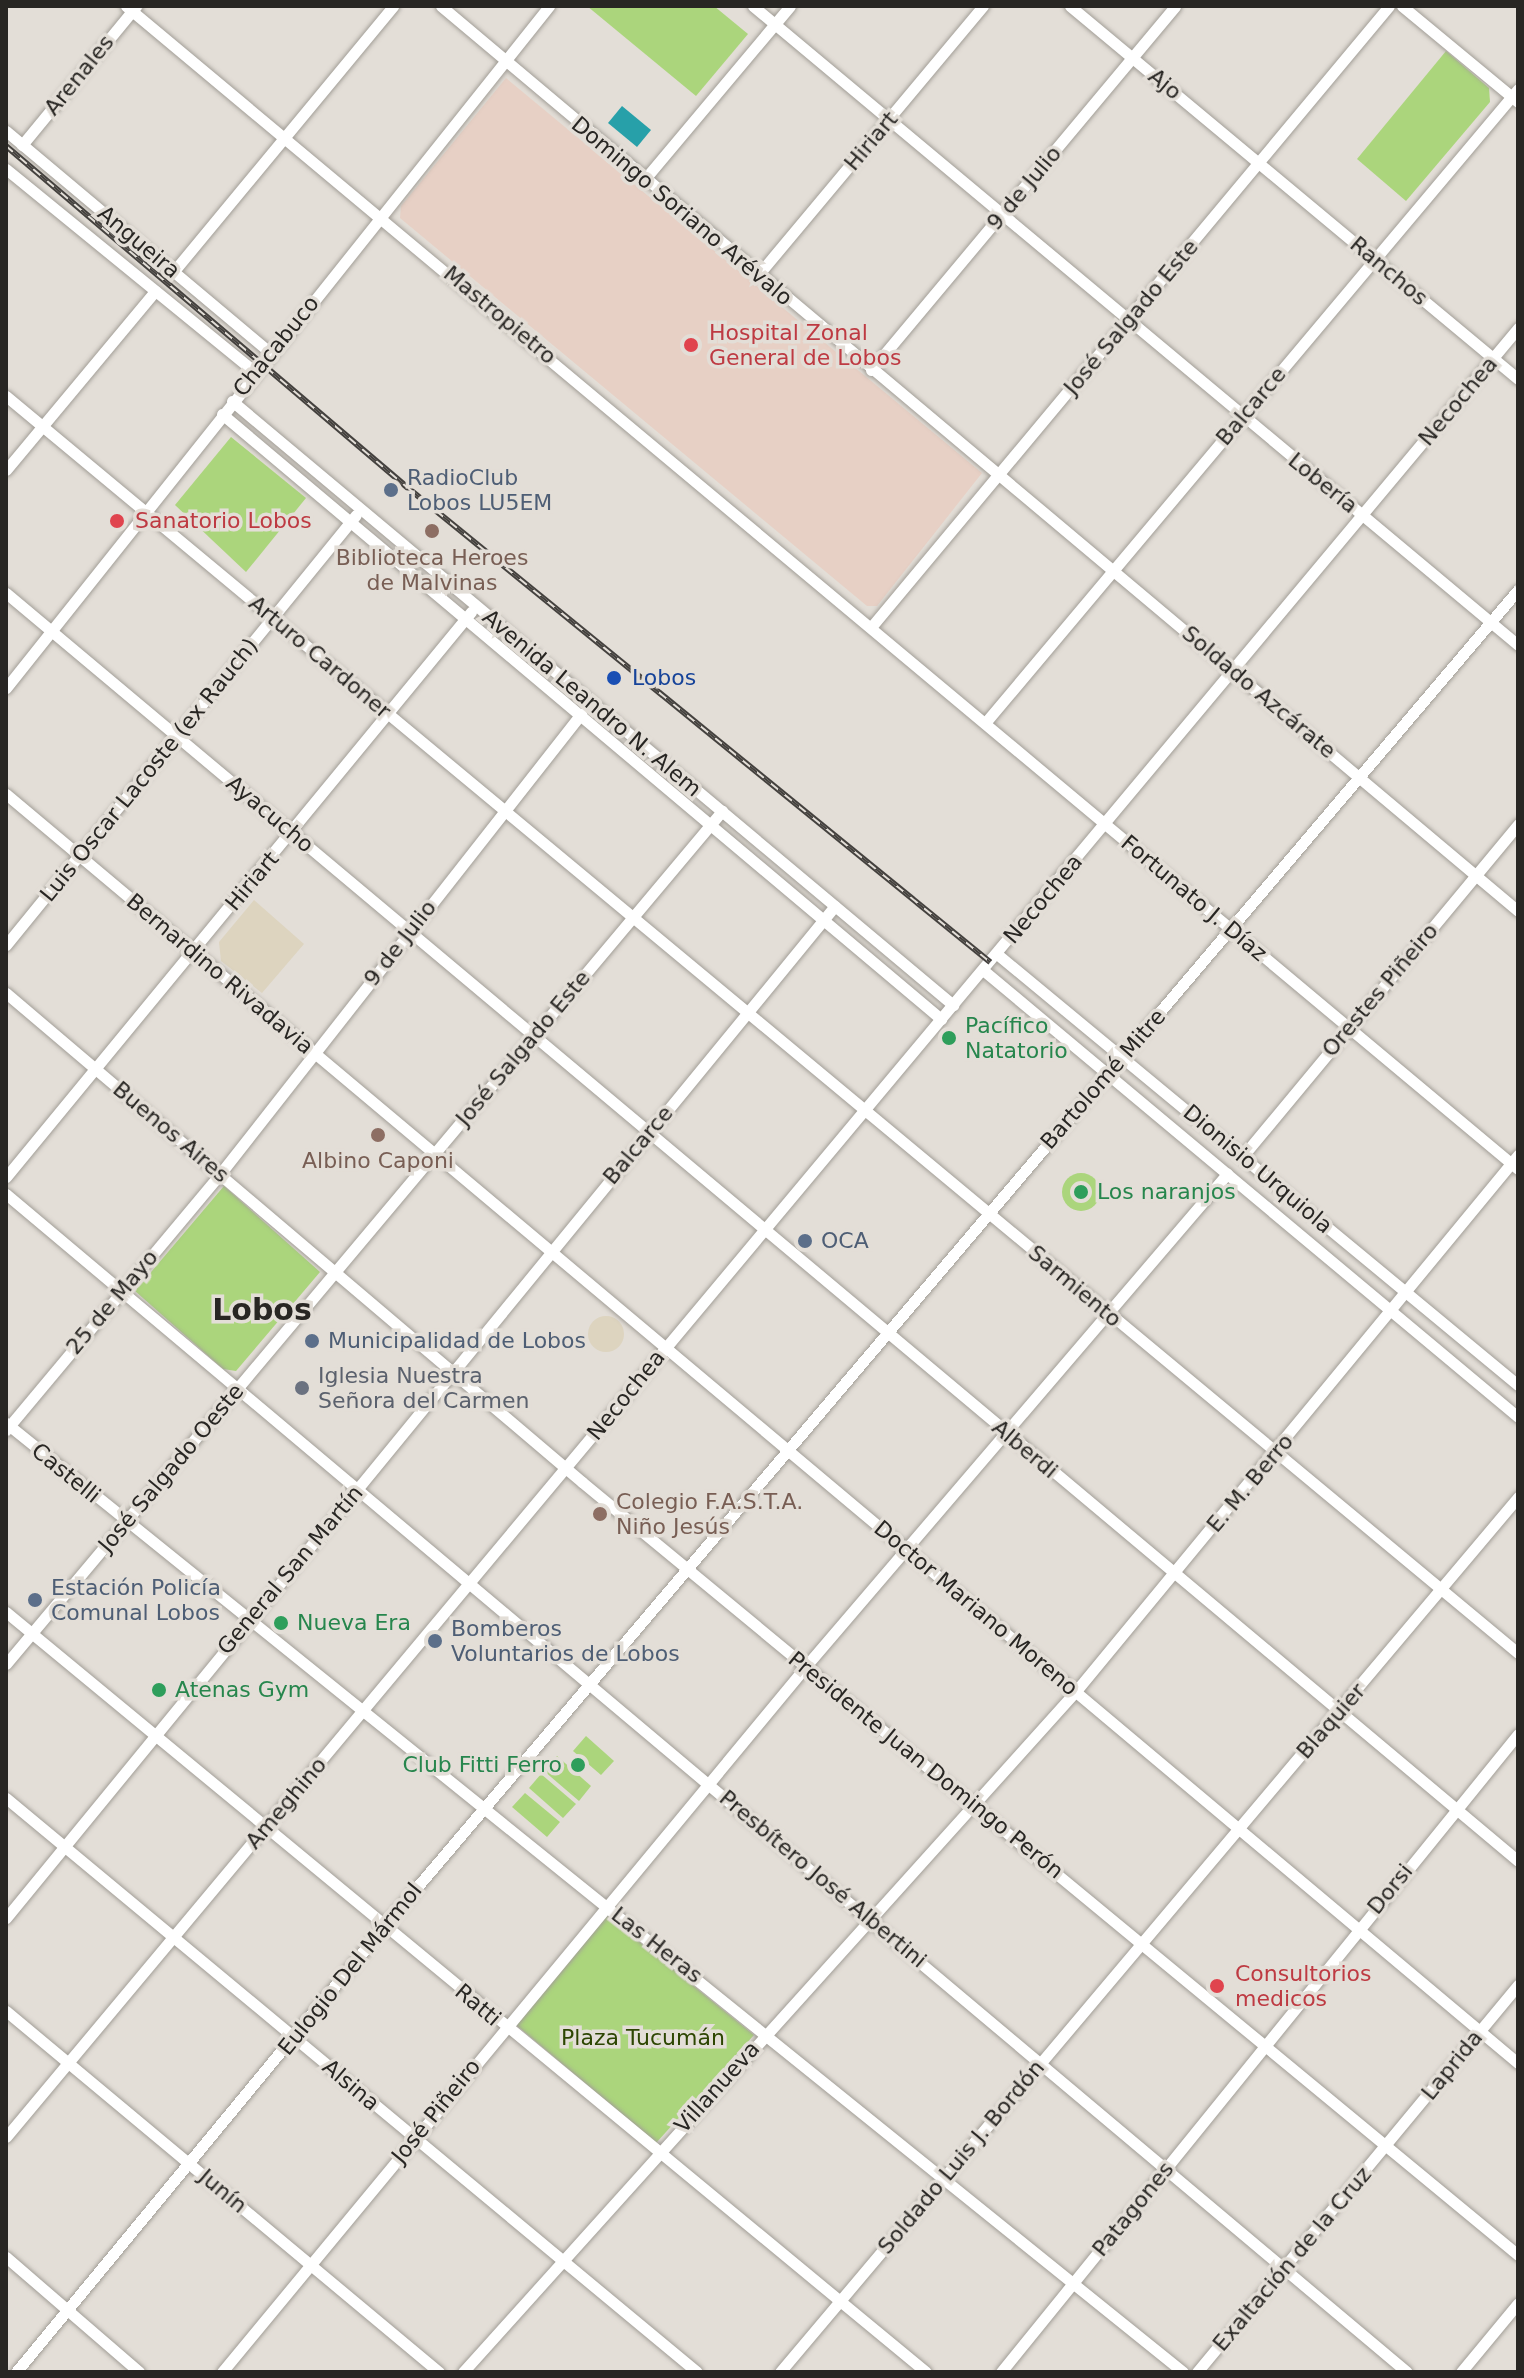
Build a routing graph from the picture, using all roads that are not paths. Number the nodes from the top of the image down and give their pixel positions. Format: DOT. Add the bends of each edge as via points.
graph roads {
  1 [pos="393,6"];
  2 [pos="441,6"];
  3 [pos="549,6"];
  4 [pos="753,6"];
  5 [pos="790,6"];
  6 [pos="983,6"];
  7 [pos="1070,6"];
  8 [pos="1175,6"];
  9 [pos="1389,6"];
  10 [pos="1402,6"];
  11 [pos="131,8"];
  12 [pos="774,24"];
  13 [pos="1133,57"];
  14 [pos="505,60"];
  15 [pos="1516,96"];
  16 [pos="889,118"];
  17 [pos="6,131"];
  18 [pos="283,138"];
  19 [pos="22,145"];
  20 [pos="1260,162"];
  21 [pos="6,169"];
  22 [pos="644,180"];
  23 [pos="1003,214"];
  24 [pos="380,215"];
  25 [pos="1374,259"];
  26 [pos="174,271"];
  27 [pos="758,275"];
  28 [pos="155,291"];
  29 [pos="1128,321"];
  30 [pos="1518,328"];
  31 [pos="271,353"];
  32 [pos="1493,358"];
  33 [pos="871,370"];
  34 [pos="255,372"];
  35 [pos="1518,379"];
  36 [pos="6,396"];
  37 [pos="232,401"];
  38 [pos="222,414"];
  39 [pos="1242,417"];
  40 [pos="42,426"];
  41 [pos="6,470"];
  42 [pos="999,475"];
  43 [pos="361,508"];
  44 [pos="144,512"];
  45 [pos="1363,516"];
  46 [pos="352,520"];
  47 [pos="1113,571"];
  48 [pos="1518,590"];
  49 [pos="6,593"];
  50 [pos="477,606"];
  51 [pos="467,617"];
  52 [pos="275,618"];
  53 [pos="1491,621"];
  54 [pos="872,626"];
  55 [pos="50,630"];
  56 [pos="1518,645"];
  57 [pos="1232,670"];
  58 [pos="563,678"];
  59 [pos="6,688"];
  60 [pos="553,691"];
  61 [pos="387,714"];
  62 [pos="581,714"];
  63 [pos="985,723"];
  64 [pos="623,728"];
  65 [pos="178,737"];
  66 [pos="612,741"];
  67 [pos="1361,777"];
  68 [pos="6,794"];
  69 [pos="505,811"];
  70 [pos="722,811"];
  71 [pos="1106,823"];
  72 [pos="711,824"];
  73 [pos="1518,824"];
  74 [pos="292,833"];
  75 [pos="79,855"];
  76 [pos="1475,875"];
  77 [pos="835,906"];
  78 [pos="1518,911"];
  79 [pos="634,917"];
  80 [pos="824,919"];
  81 [pos="1231,929"];
  82 [pos="409,931"];
  83 [pos="6,945"];
  84 [pos="193,950"];
  85 [pos="997,954"];
  86 [pos="983,970"];
  87 [pos="6,993"];
  88 [pos="953,1005"];
  89 [pos="748,1011"];
  90 [pos="941,1019"];
  91 [pos="1348,1027"];
  92 [pos="533,1035"];
  93 [pos="313,1052"];
  94 [pos="1122,1056"];
  95 [pos="97,1070"];
  96 [pos="1107,1073"];
  97 [pos="866,1111"];
  98 [pos="648,1132"];
  99 [pos="434,1153"];
  100 [pos="1242,1157"];
  101 [pos="1516,1162"];
  102 [pos="220,1174"];
  103 [pos="1227,1174"];
  104 [pos="6,1177"];
  105 [pos="6,1194"];
  106 [pos="989,1212"];
  107 [pos="764,1230"];
  108 [pos="550,1250"];
  109 [pos="336,1271"];
  110 [pos="122,1290"];
  111 [pos="1408,1294"];
  112 [pos="1393,1312"];
  113 [pos="1109,1315"];
  114 [pos="886,1332"];
  115 [pos="665,1346"];
  116 [pos="451,1370"];
  117 [pos="1518,1385"];
  118 [pos="237,1387"];
  119 [pos="1518,1417"];
  120 [pos="7,1427"];
  121 [pos="1006,1433"];
  122 [pos="788,1450"];
  123 [pos="1276,1452"];
  124 [pos="566,1468"];
  125 [pos="357,1489"];
  126 [pos="1518,1497"];
  127 [pos="127,1522"];
  128 [pos="905,1550"];
  129 [pos="688,1569"];
  130 [pos="1174,1574"];
  131 [pos="470,1584"];
  132 [pos="1442,1589"];
  133 [pos="6,1612"];
  134 [pos="249,1619"];
  135 [pos="32,1634"];
  136 [pos="1518,1653"];
  137 [pos="6,1664"];
  138 [pos="806,1666"];
  139 [pos="589,1683"];
  140 [pos="1076,1691"];
  141 [pos="363,1711"];
  142 [pos="1339,1712"];
  143 [pos="1518,1734"];
  144 [pos="155,1735"];
  145 [pos="710,1783"];
  146 [pos="6,1798"];
  147 [pos="976,1806"];
  148 [pos="483,1809"];
  149 [pos="1455,1810"];
  150 [pos="266,1828"];
  151 [pos="1237,1829"];
  152 [pos="64,1847"];
  153 [pos="1518,1861"];
  154 [pos="606,1905"];
  155 [pos="6,1918"];
  156 [pos="871,1921"];
  157 [pos="384,1926"];
  158 [pos="1357,1929"];
  159 [pos="173,1938"];
  160 [pos="1141,1942"];
  161 [pos="1518,1985"];
  162 [pos="6,2011"];
  163 [pos="504,2027"];
  164 [pos="1480,2032"];
  165 [pos="765,2033"];
  166 [pos="294,2037"];
  167 [pos="1263,2045"];
  168 [pos="69,2061"];
  169 [pos="1518,2063"];
  170 [pos="1040,2064"];
  171 [pos="6,2137"];
  172 [pos="414,2138"];
  173 [pos="1387,2146"];
  174 [pos="659,2152"];
  175 [pos="189,2162"];
  176 [pos="1167,2167"];
  177 [pos="942,2179"];
  178 [pos="1518,2255"];
  179 [pos="6,2257"];
  180 [pos="561,2260"];
  181 [pos="310,2263"];
  182 [pos="1285,2269"];
  183 [pos="1074,2283"];
  184 [pos="839,2301"];
  185 [pos="1518,2303"];
  186 [pos="67,2310"];
  187 [pos="16,2372"];
  188 [pos="139,2372"];
  189 [pos="222,2372"];
  190 [pos="439,2372"];
  191 [pos="463,2372"];
  192 [pos="697,2372"];
  193 [pos="780,2372"];
  194 [pos="926,2372"];
  195 [pos="1001,2372"];
  196 [pos="1183,2372"];
  197 [pos="1197,2372"];
  198 [pos="1407,2372"];
  199 [pos="1461,2372"];
  1 -- 18 [label="street"];
  2 -- 14 [label="street, Domingo Soriano Arévalo"];
  3 -- 14 [label="street, Chacabuco"];
  4 -- 12 [label="street, Lobería"];
  5 -- 12 [label="street"];
  6 -- 16 [label="street, Hiriart"];
  7 -- 13 [label="street, Ajo"];
  8 -- 13 [label="street, 9 de Julio"];
  9 -- 20 [label="street, José Salgado Este"];
  10 -- 15 [label="street"];
  11 -- 18 [label="street, Mastropietro"];
  11 -- 19 [label="street, Arenales"];
  12 -- 16 [label="street, Lobería"];
  12 -- 22 [label="street"];
  13 -- 20 [label="street, Ajo"];
  13 -- 23 [label="street, 9 de Julio"];
  14 -- 22 [label="street, Domingo Soriano Arévalo"];
  14 -- 24 [label="street, Chacabuco"];
  15 -- 25 [label="street, Balcarce"];
  16 -- 23 [label="street, Lobería"];
  16 -- 27 [label="street, Hiriart"];
  17 -- 19 [label="street, Angueira"];
  18 -- 24 [label="street, Mastropietro"];
  18 -- 26 [label="street"];
  19 -- 26 [label="street, Angueira"];
  20 -- 25 [label="street, Ranchos"];
  20 -- 29 [label="street, José Salgado Este"];
  21 -- 28 [label="street, Angueira"];
  22 -- 27 [label="street, Domingo Soriano Arévalo"];
  23 -- 29 [label="street, Lobería"];
  23 -- 33 [label="street, 9 de Julio"];
  24 -- 31 [label="street, Chacabuco"];
  24 -- 54 [label="street, Mastropietro"];
  25 -- 32 [label="street, Ranchos"];
  25 -- 39 [label="street, Balcarce"];
  26 -- 31 [label="street, Angueira"];
  27 -- 33 [label="street, Domingo Soriano Arévalo"];
  28 -- 34 [label="street, Angueira"];
  28 -- 40 [label="street"];
  29 -- 39 [label="street, Lobería"];
  29 -- 42 [label="street, José Salgado Este"];
  30 -- 32 [label="street, Necochea"];
  31 -- 34 [label="street, Chacabuco"];
  32 -- 35 [label="street, Ranchos"];
  32 -- 45 [label="street, Necochea"];
  33 -- 42 [label="street, Domingo Soriano Arévalo"];
  34 -- 37 [label="street, Chacabuco"];
  36 -- 40 [label="street, Arturo Cardoner"];
  37 -- 38 [label="street, Chacabuco"];
  37 -- 43 [label="street, Avenida Leandro N. Alem"];
  38 -- 44 [label="street, Chacabuco"];
  38 -- 46 [label="street, Avenida Leandro N. Alem"];
  39 -- 45 [label="street, Lobería"];
  39 -- 47 [label="street, Balcarce"];
  40 -- 41 [label="street"];
  40 -- 44 [label="street, Arturo Cardoner"];
  42 -- 47 [label="street, Soldado Azcárate"];
  42 -- 54 [label="street, José Salgado Este"];
  43 -- 46 [label="street, Luis Oscar Lacoste (ex Rauch)"];
  43 -- 50 [label="street, Avenida Leandro N. Alem"];
  44 -- 52 [label="street, Arturo Cardoner"];
  44 -- 55 [label="street, Chacabuco"];
  45 -- 53 [label="street, Lobería"];
  45 -- 57 [label="street, Necochea"];
  46 -- 51 [label="street, Avenida Leandro N. Alem"];
  46 -- 52 [label="street, Luis Oscar Lacoste (ex Rauch)"];
  47 -- 57 [label="street, Soldado Azcárate"];
  47 -- 63 [label="street, Balcarce"];
  48 -- 53 [label="street, Bartolomé Mitre"];
  49 -- 55 [label="street, Ayacucho"];
  50 -- 51 [label="street, Hiriart"];
  50 -- 58 [label="street, Avenida Leandro N. Alem"];
  51 -- 60 [label="street, Avenida Leandro N. Alem"];
  51 -- 61 [label="street, Hiriart"];
  52 -- 61 [label="street, Arturo Cardoner"];
  52 -- 65 [label="street, Luis Oscar Lacoste (ex Rauch)"];
  53 -- 56 [label="street, Lobería"];
  53 -- 67 [label="street, Bartolomé Mitre"];
  54 -- 63 [label="street, Fortunato J. Díaz"];
  55 -- 59 [label="street, Chacabuco"];
  55 -- 65 [label="street, Ayacucho"];
  57 -- 67 [label="street, Soldado Azcárate"];
  57 -- 71 [label="street, Necochea"];
  58 -- 60 [label="street"];
  58 -- 64 [label="street, Avenida Leandro N. Alem"];
  60 -- 62 [label="street, Avenida Leandro N. Alem"];
  61 -- 69 [label="street, Arturo Cardoner"];
  61 -- 74 [label="street, Hiriart"];
  62 -- 66 [label="street, Avenida Leandro N. Alem"];
  62 -- 69 [label="street, 9 de Julio"];
  63 -- 71 [label="street, Fortunato J. Díaz"];
  64 -- 66 [label="street"];
  64 -- 70 [label="street, Avenida Leandro N. Alem"];
  65 -- 74 [label="street, Ayacucho"];
  65 -- 75 [label="street, Luis Oscar Lacoste (ex Rauch)"];
  66 -- 72 [label="street, Avenida Leandro N. Alem"];
  67 -- 76 [label="street, Soldado Azcárate"];
  67 -- 81 [label="street, Bartolomé Mitre"];
  68 -- 75 [label="street, Bernardino Rivadavia"];
  69 -- 79 [label="street, Arturo Cardoner"];
  69 -- 82 [label="street, 9 de Julio"];
  70 -- 72 [label="street, José Salgado Este"];
  70 -- 77 [label="street, Avenida Leandro N. Alem"];
  71 -- 81 [label="street, Fortunato J. Díaz"];
  71 -- 85 [label="street, Necochea"];
  72 -- 79 [label="street, José Salgado Este"];
  72 -- 80 [label="street, Avenida Leandro N. Alem"];
  73 -- 76 [label="street, Orestes Piñeiro"];
  74 -- 82 [label="street, Ayacucho"];
  74 -- 84 [label="street, Hiriart"];
  75 -- 83 [label="street, Luis Oscar Lacoste (ex Rauch)"];
  75 -- 84 [label="street, Bernardino Rivadavia"];
  76 -- 78 [label="street, Soldado Azcárate"];
  76 -- 91 [label="street, Orestes Piñeiro"];
  77 -- 80 [label="street, Balcarce"];
  77 -- 88 [label="street, Avenida Leandro N. Alem"];
  79 -- 89 [label="street, Sarmiento"];
  79 -- 92 [label="street, José Salgado Este"];
  80 -- 89 [label="street, Balcarce"];
  80 -- 90 [label="street, Avenida Leandro N. Alem"];
  81 -- 91 [label="street, Fortunato J. Díaz"];
  81 -- 94 [label="street, Bartolomé Mitre"];
  82 -- 92 [label="street, Ayacucho"];
  82 -- 93 [label="street, 9 de Julio"];
  84 -- 93 [label="street, Bernardino Rivadavia"];
  84 -- 95 [label="street, Hiriart"];
  85 -- 86 [label="street, Necochea"];
  85 -- 94 [label="street, Dionisio Urquiola"];
  86 -- 88 [label="street, Necochea"];
  86 -- 96 [label="street, Dionisio Urquiola"];
  87 -- 95 [label="street, Buenos Aires"];
  88 -- 90 [label="street, Necochea"];
  89 -- 97 [label="street, Sarmiento"];
  89 -- 98 [label="street, Balcarce"];
  90 -- 97 [label="street, Necochea"];
  91 -- 100 [label="street, Orestes Piñeiro"];
  91 -- 101 [label="street, Fortunato J. Díaz"];
  92 -- 98 [label="street, Alberdi"];
  92 -- 99 [label="street, José Salgado Este"];
  93 -- 99 [label="street, Bernardino Rivadavia"];
  93 -- 102 [label="street, 9 de Julio"];
  94 -- 96 [label="street, Bartolomé Mitre"];
  94 -- 100 [label="street, Dionisio Urquiola"];
  95 -- 102 [label="street, Buenos Aires"];
  95 -- 104 [label="street, Hiriart"];
  96 -- 103 [label="street, Dionisio Urquiola"];
  96 -- 106 [label="street, Bartolomé Mitre"];
  97 -- 106 [label="street, Sarmiento"];
  97 -- 107 [label="street, Necochea"];
  98 -- 107 [label="street, Alberdi"];
  98 -- 108 [label="street, Balcarce"];
  99 -- 108 [label="street, Doctor Mariano Moreno"];
  99 -- 109 [label="street, José Salgado Este"];
  100 -- 111 [label="street, Dionisio Urquiola"];
  101 -- 111 [label="street, E. M. Berro"];
  102 -- 109 [label="street, Buenos Aires"];
  102 -- 110 [label="street, 25 de Mayo"];
  103 -- 112 [label="street, Dionisio Urquiola"];
  103 -- 113 [label="street"];
  105 -- 110 [label="street, Presbítero José Albertini"];
  106 -- 113 [label="street, Sarmiento"];
  106 -- 114 [label="street, Bartolomé Mitre"];
  107 -- 114 [label="street, Alberdi"];
  107 -- 115 [label="street, Necochea"];
  108 -- 115 [label="street, Doctor Mariano Moreno"];
  108 -- 116 [label="street, Balcarce"];
  109 -- 116 [label="street, Presidente Juan Domingo Perón"];
  109 -- 118 [label="street, José Salgado Oeste"];
  110 -- 118 [label="street, Presbítero José Albertini"];
  110 -- 120 [label="street, 25 de Mayo"];
  111 -- 112 [label="street, E. M. Berro"];
  111 -- 117 [label="street, Dionisio Urquiola"];
  112 -- 119 [label="street, Dionisio Urquiola"];
  112 -- 123 [label="street, E. M. Berro"];
  113 -- 121 [label="street"];
  113 -- 123 [label="street, Sarmiento"];
  114 -- 121 [label="street, Alberdi"];
  114 -- 122 [label="street, Bartolomé Mitre"];
  115 -- 122 [label="street, Doctor Mariano Moreno"];
  115 -- 124 [label="street, Necochea"];
  116 -- 124 [label="street, Presidente Juan Domingo Perón"];
  116 -- 125 [label="street, General San Martín"];
  118 -- 125 [label="street, Presbítero José Albertini"];
  118 -- 127 [label="street, José Salgado Oeste"];
  120 -- 127 [label="street, Castelli"];
  121 -- 128 [label="street"];
  121 -- 130 [label="street, Alberdi"];
  122 -- 128 [label="street, Doctor Mariano Moreno"];
  122 -- 129 [label="street, Bartolomé Mitre"];
  123 -- 130 [label="street, E. M. Berro"];
  123 -- 132 [label="street, Sarmiento"];
  124 -- 129 [label="street, Presidente Juan Domingo Perón"];
  124 -- 131 [label="street, Ameghino"];
  125 -- 131 [label="street, Presbítero José Albertini"];
  125 -- 134 [label="street, General San Martín"];
  126 -- 132 [label="street, Blaquier"];
  127 -- 134 [label="street, Las Heras"];
  127 -- 135 [label="street, José Salgado Oeste"];
  128 -- 138 [label="street"];
  128 -- 140 [label="street, Doctor Mariano Moreno"];
  129 -- 138 [label="street, Presidente Juan Domingo Perón"];
  129 -- 139 [label="street, Eulogio Del Mármol"];
  130 -- 140 [label="street, E. M. Berro"];
  130 -- 142 [label="street, Alberdi"];
  131 -- 139 [label="street, Presbítero José Albertini"];
  131 -- 141 [label="street, Ameghino"];
  132 -- 136 [label="street, Sarmiento"];
  132 -- 142 [label="street, Blaquier"];
  133 -- 135 [label="street, Ratti"];
  134 -- 141 [label="street, Las Heras"];
  134 -- 144 [label="street, General San Martín"];
  135 -- 137 [label="street, José Salgado Oeste"];
  135 -- 144 [label="street, Ratti"];
  138 -- 145 [label="street, José Piñeiro"];
  138 -- 147 [label="street, Presidente Juan Domingo Perón"];
  139 -- 145 [label="street, Presbítero José Albertini"];
  139 -- 148 [label="street, Eulogio Del Mármol"];
  140 -- 147 [label="street, E. M. Berro"];
  140 -- 151 [label="street, Doctor Mariano Moreno"];
  141 -- 148 [label="street, Las Heras"];
  141 -- 150 [label="street, Ameghino"];
  142 -- 149 [label="street, Alberdi"];
  142 -- 151 [label="street, Blaquier"];
  143 -- 149 [label="street, Dorsi"];
  144 -- 150 [label="street, Ratti"];
  144 -- 152 [label="street, General San Martín"];
  145 -- 154 [label="street, José Piñeiro"];
  145 -- 156 [label="street, Presbítero José Albertini"];
  146 -- 152 [label="street, Alsina"];
  147 -- 156 [label="street, Villanueva"];
  147 -- 160 [label="street, Presidente Juan Domingo Perón"];
  148 -- 154 [label="street, Las Heras"];
  148 -- 157 [label="street, Eulogio Del Mármol"];
  149 -- 153 [label="street, Alberdi"];
  149 -- 158 [label="street, Dorsi"];
  150 -- 157 [label="street, Ratti"];
  150 -- 159 [label="street, Ameghino"];
  151 -- 158 [label="street, Doctor Mariano Moreno"];
  151 -- 160 [label="street, Blaquier"];
  152 -- 155 [label="street, General San Martín"];
  152 -- 159 [label="street, Alsina"];
  154 -- 163 [label="street, José Piñeiro"];
  154 -- 165 [label="street, Las Heras"];
  156 -- 165 [label="street, Villanueva"];
  156 -- 170 [label="street, Presbítero José Albertini"];
  157 -- 163 [label="street, Ratti"];
  157 -- 166 [label="street, Eulogio Del Mármol"];
  158 -- 164 [label="street, Doctor Mariano Moreno"];
  158 -- 167 [label="street, Dorsi"];
  159 -- 166 [label="street, Alsina"];
  159 -- 168 [label="street, Ameghino"];
  160 -- 167 [label="street, Presidente Juan Domingo Perón"];
  160 -- 170 [label="street, Soldado Luis J. Bordón"];
  161 -- 164 [label="street, Laprida"];
  162 -- 168 [label="street, Junín"];
  163 -- 172 [label="street, José Piñeiro"];
  163 -- 174 [label="street, Ratti"];
  164 -- 169 [label="street, Doctor Mariano Moreno"];
  164 -- 173 [label="street, Laprida"];
  165 -- 174 [label="street, Villanueva"];
  165 -- 177 [label="street, Las Heras"];
  166 -- 172 [label="street, Alsina"];
  166 -- 175 [label="street, Eulogio Del Mármol"];
  167 -- 173 [label="street, Presidente Juan Domingo Perón"];
  167 -- 176 [label="street, Patagones"];
  168 -- 171 [label="street, Ameghino"];
  168 -- 175 [label="street, Junín"];
  170 -- 176 [label="street, Presbítero José Albertini"];
  170 -- 177 [label="street, Soldado Luis J. Bordón"];
  172 -- 180 [label="street, Alsina"];
  172 -- 181 [label="street, José Piñeiro"];
  173 -- 178 [label="street, Presidente Juan Domingo Perón"];
  173 -- 182 [label="street, Exaltación de la Cruz"];
  174 -- 180 [label="street, Villanueva"];
  174 -- 184 [label="street, Ratti"];
  175 -- 181 [label="street, Junín"];
  175 -- 186 [label="street, Eulogio Del Mármol"];
  176 -- 182 [label="street, Presbítero José Albertini"];
  176 -- 183 [label="street, Patagones"];
  177 -- 183 [label="street, Las Heras"];
  177 -- 184 [label="street, Soldado Luis J. Bordón"];
  179 -- 186 [label="street"];
  180 -- 191 [label="street, Villanueva"];
  180 -- 192 [label="street, Alsina"];
  181 -- 189 [label="street, José Piñeiro"];
  181 -- 190 [label="street, Junín"];
  182 -- 197 [label="street, Exaltación de la Cruz"];
  182 -- 198 [label="street, Presbítero José Albertini"];
  183 -- 195 [label="street, Patagones"];
  183 -- 196 [label="street, Las Heras"];
  184 -- 193 [label="street, Soldado Luis J. Bordón"];
  184 -- 194 [label="street, Ratti"];
  185 -- 199 [label="street"];
  186 -- 187 [label="street, Eulogio Del Mármol"];
  186 -- 188 [label="street"];
}
